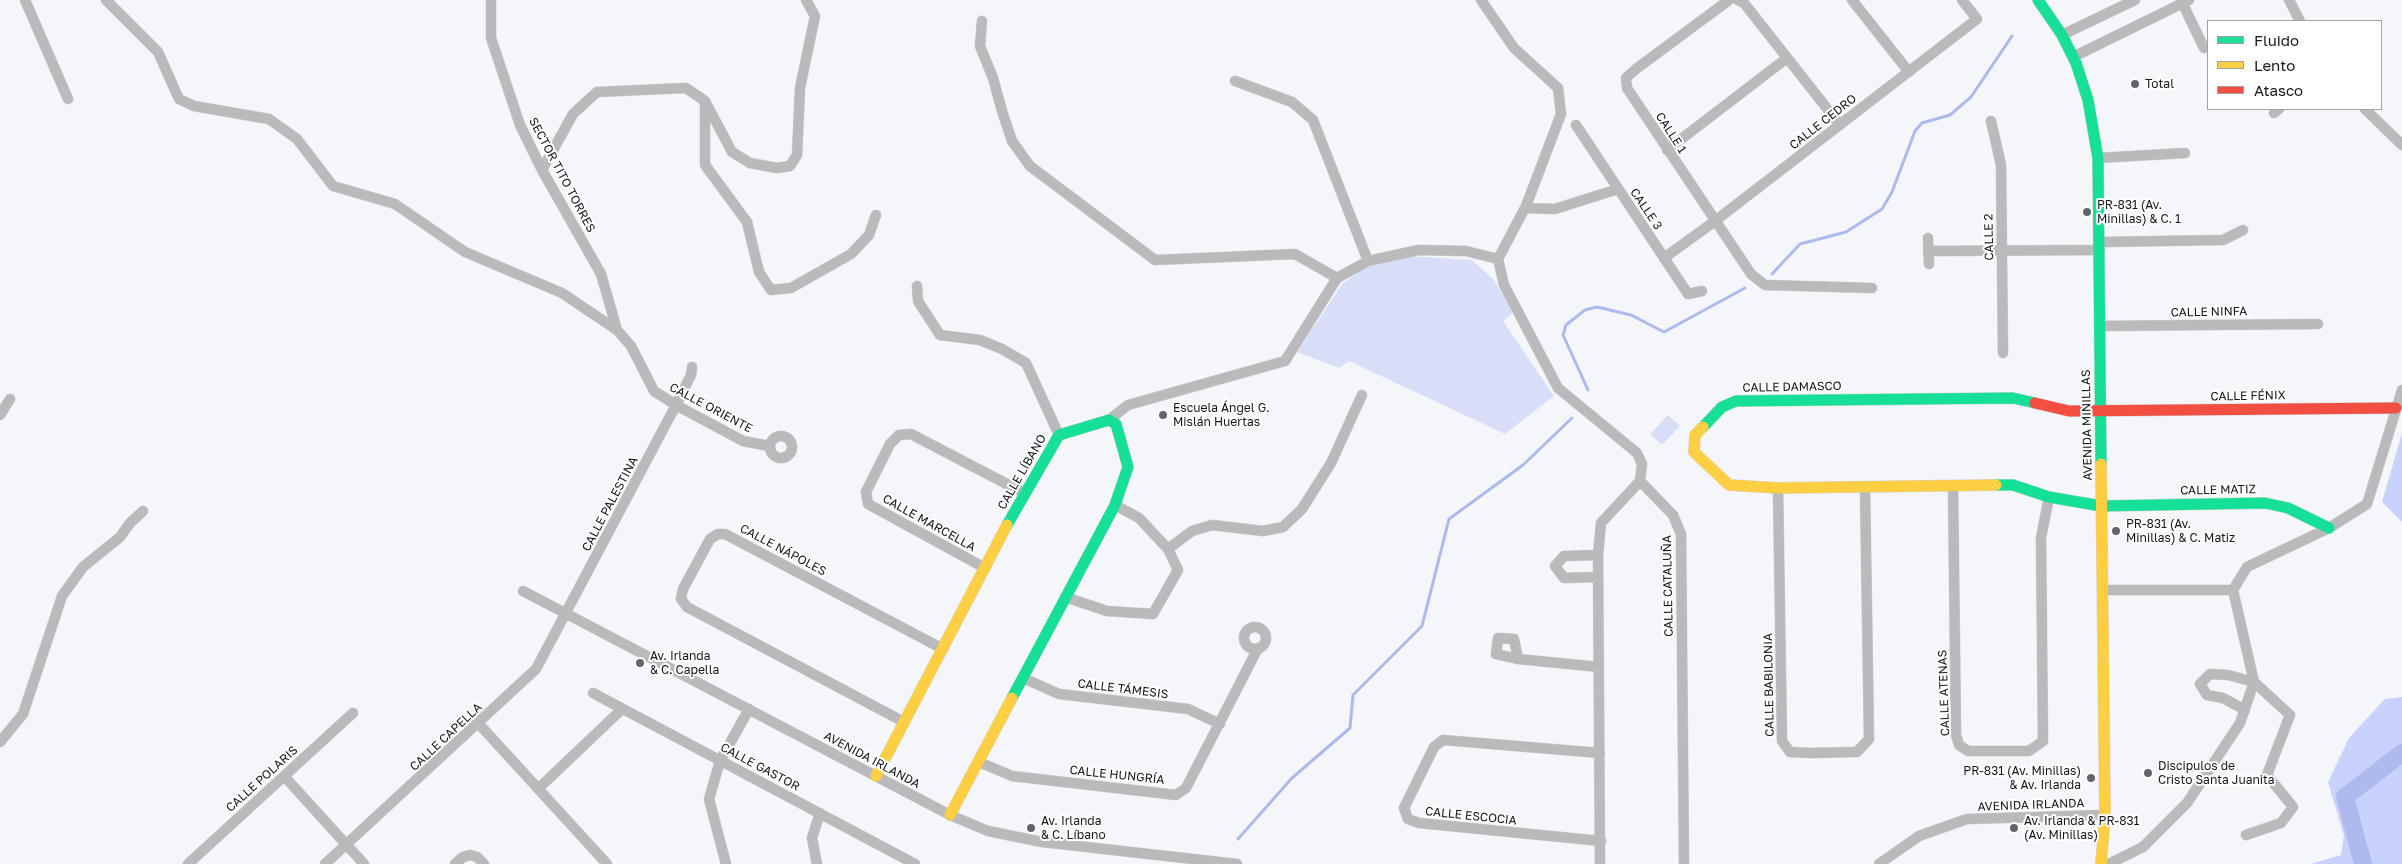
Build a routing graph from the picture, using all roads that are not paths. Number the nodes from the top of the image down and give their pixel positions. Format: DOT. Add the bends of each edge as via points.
graph roads {
  1 [pos="24,0"];
  2 [pos="106,0"];
  3 [pos="491,0"];
  4 [pos="806,0"];
  5 [pos="1481,0"];
  6 [pos="1729,0"];
  7 [pos="1738,0"];
  8 [pos="1852,0"];
  9 [pos="1962,0"];
  10 [pos="2038,0"];
  11 [pos="2135,0"];
  12 [pos="2289,0"];
  13 [pos="2184,1"];
  14 [pos="2299,20"];
  15 [pos="982,21"];
  16 [pos="2062,35"];
  17 [pos="2204,48"];
  18 [pos="2073,57"];
  19 [pos="1787,58"];
  20 [pos="1909,72"];
  21 [pos="1235,81"];
  22 [pos="68,99"];
  23 [pos="705,102"];
  24 [pos="2366,110"];
  25 [pos="1991,121"];
  26 [pos="1840,125"];
  27 [pos="1576,126"];
  28 [pos="2402,145"];
  29 [pos="1667,150"];
  30 [pos="2185,153"];
  31 [pos="2098,158"];
  32 [pos="542,170"];
  33 [pos="1618,188"];
  34 [pos="1525,208"];
  35 [pos="876,216"];
  36 [pos="1715,221"];
  37 [pos="2243,230"];
  38 [pos="1928,238"];
  39 [pos="2100,246"];
  40 [pos="1928,250"];
  41 [pos="2002,250"];
  42 [pos="1664,258"];
  43 [pos="1498,259"];
  44 [pos="1368,261"];
  45 [pos="1929,264"];
  46 [pos="1337,278"];
  47 [pos="917,286"];
  48 [pos="1872,288"];
  49 [pos="1702,291"];
  50 [pos="2318,324"];
  51 [pos="2100,326"];
  52 [pos="617,330"];
  53 [pos="2003,353"];
  54 [pos="692,367"];
  55 [pos="2402,390"];
  56 [pos="1362,395"];
  57 [pos="10,399"];
  58 [pos="676,406"];
  59 [pos="2396,408"];
  60 [pos="2100,411"];
  61 [pos="0,415"];
  62 [pos="1109,420"];
  63 [pos="1059,435"];
  64 [pos="769,446"];
  65 [pos="1640,481"];
  66 [pos="1953,486"];
  67 [pos="1865,487"];
  68 [pos="1778,488"];
  69 [pos="1024,494"];
  70 [pos="2050,497"];
  71 [pos="1115,504"];
  72 [pos="2101,506"];
  73 [pos="144,511"];
  74 [pos="2329,528"];
  75 [pos="1168,549"];
  76 [pos="1598,555"];
  77 [pos="985,568"];
  78 [pos="1598,577"];
  79 [pos="2102,590"];
  80 [pos="2233,590"];
  81 [pos="523,591"];
  82 [pos="1065,597"];
  83 [pos="566,614"];
  84 [pos="1258,648"];
  85 [pos="943,649"];
  86 [pos="1518,660"];
  87 [pos="1599,667"];
  88 [pos="1023,678"];
  89 [pos="2254,682"];
  90 [pos="593,693"];
  91 [pos="622,709"];
  92 [pos="748,709"];
  93 [pos="2244,710"];
  94 [pos="353,713"];
  95 [pos="904,722"];
  96 [pos="479,724"];
  97 [pos="1220,724"];
  98 [pos="0,742"];
  99 [pos="1600,753"];
  100 [pos="720,761"];
  101 [pos="978,762"];
  102 [pos="284,776"];
  103 [pos="876,776"];
  104 [pos="539,788"];
  105 [pos="820,813"];
  106 [pos="950,815"];
  107 [pos="2105,815"];
  108 [pos="2246,835"];
  109 [pos="1601,841"];
  110 [pos="346,845"];
  111 [pos="188,864"];
  112 [pos="325,864"];
  113 [pos="364,864"];
  114 [pos="455,864"];
  115 [pos="484,864"];
  116 [pos="608,864"];
  117 [pos="726,864"];
  118 [pos="817,864"];
  119 [pos="915,864"];
  120 [pos="1237,864"];
  121 [pos="1600,864"];
  122 [pos="1684,864"];
  123 [pos="1879,864"];
  124 [pos="2101,864"];
  125 [pos="2108,864"];
  1 -- 22 [label="street"];
  2 -- 52 [label="street" via="158,52 179,99 194,106 269,119 297,139 333,186 395,204 465,252 562,293"];
  3 -- 32 [label="street, SECTOR TITO TORRES" via="491,38 520,124"];
  4 -- 23 [label="street" via="815,16 800,88 797,156 790,166 777,168 750,163 732,152"];
  5 -- 34 [label="street" via="1514,48 1558,88 1561,114"];
  6 -- 29 [label="street, CALLE 1" via="1626,78 1626,88"];
  7 -- 19 [label="street" via="1744,3"];
  8 -- 20 [label="street"];
  9 -- 20 [label="street, CALLE CEDRO" via="1977,19"];
  10 -- 16 [label="street, AVENIDA MINILLAS"];
  11 -- 16 [label="street"];
  12 -- 14 [label="street"];
  13 -- 17 [label="street"];
  13 -- 18 [label="street"];
  15 -- 46 [label="street" via="980,46 1012,141 1030,166 1155,260 1295,254"];
  16 -- 18 [label="street, AVENIDA MINILLAS"];
  18 -- 31 [label="street, AVENIDA MINILLAS" via="2088,100"];
  19 -- 26 [label="street"];
  19 -- 29 [label="street"];
  20 -- 26 [label="street, CALLE CEDRO"];
  21 -- 44 [label="street" via="1292,102 1313,120"];
  23 -- 32 [label="street" via="686,88 596,92 573,114"];
  23 -- 35 [label="street" via="705,165 747,222 759,272 771,290 791,288 851,254 869,236"];
  24 -- 28 [label="street"];
  25 -- 41 [label="street, CALLE 2" via="2001,165"];
  26 -- 36 [label="street, CALLE CEDRO"];
  27 -- 33 [label="street, CALLE 3"];
  29 -- 36 [label="street, CALLE 1"];
  30 -- 31 [label="street"];
  31 -- 39 [label="street, AVENIDA MINILLAS"];
  32 -- 52 [label="street, SECTOR TITO TORRES" via="601,274"];
  33 -- 34 [label="street" via="1555,209"];
  33 -- 42 [label="street, CALLE 3"];
  34 -- 43 [label="street"];
  36 -- 42 [label="street, CALLE CEDRO"];
  36 -- 48 [label="street, CALLE 1" via="1749,272 1765,285"];
  37 -- 39 [label="street" via="2223,240"];
  38 -- 40 [label="street"];
  39 -- 41 [label="street"];
  39 -- 51 [label="street, AVENIDA MINILLAS"];
  40 -- 41 [label="street"];
  40 -- 45 [label="street"];
  41 -- 53 [label="street, CALLE 2"];
  42 -- 49 [label="street, CALLE 3" via="1688,294"];
  43 -- 44 [label="street" via="1466,251 1418,250"];
  43 -- 65 [label="street" via="1504,285 1558,388 1637,454 1642,464"];
  44 -- 46 [label="street"];
  46 -- 62 [label="street" via="1285,361 1128,405"];
  47 -- 63 [label="street" via="918,302 940,335 980,340 1026,363"];
  50 -- 51 [label="street, CALLE NINFA"];
  51 -- 60 [label="street, AVENIDA MINILLAS"];
  52 -- 58 [label="street, CALLE ORIENTE" via="631,346 654,390"];
  54 -- 58 [label="street, CALLE PALESTINA"];
  55 -- 59 [label="street"];
  56 -- 75 [label="street" via="1331,463 1302,509 1283,527 1263,530 1212,525 1192,531"];
  57 -- 61 [label="street"];
  58 -- 64 [label="street, CALLE ORIENTE" via="743,441"];
  58 -- 83 [label="street, CALLE PALESTINA"];
  59 -- 60 [label="street, CALLE FÉNIX"];
  59 -- 74 [label="street" via="2367,504"];
  60 -- 68 [label="street, CALLE DAMASCO" via="2069,411 2013,398 1736,401 1722,408 1695,435 1694,452 1729,484"];
  60 -- 72 [label="street, AVENIDA MINILLAS"];
  62 -- 63 [label="street, CALLE LÍBANO"];
  62 -- 71 [label="street" via="1116,424 1128,467"];
  63 -- 69 [label="street, CALLE LÍBANO"];
  65 -- 76 [label="street" via="1601,522"];
  65 -- 122 [label="street, CALLE CATALUÑA" via="1673,515 1681,534"];
  66 -- 67 [label="street, CALLE DAMASCO"];
  66 -- 70 [label="street, CALLE DAMASCO" via="2013,485"];
  66 -- 70 [label="street, CALLE ATENAS" via="1956,735 1959,745 1968,752 2029,752 2043,741 2041,538"];
  67 -- 68 [label="street, CALLE DAMASCO"];
  67 -- 68 [label="street, CALLE BABILONIA" via="1869,739 1857,752 1810,754 1790,752 1782,741"];
  69 -- 77 [label="street, CALLE LÍBANO"];
  69 -- 77 [label="street, CALLE MARCELLA" via="911,434 899,435 890,444 866,492 868,504"];
  70 -- 72 [label="street, CALLE DAMASCO"];
  71 -- 75 [label="street" via="1139,518"];
  71 -- 82 [label="street"];
  72 -- 74 [label="street, CALLE MATIZ" via="2265,503 2288,508"];
  72 -- 79 [label="street, AVENIDA MINILLAS"];
  73 -- 98 [label="street" via="120,537 83,567 62,596 23,714"];
  74 -- 80 [label="street" via="2247,567"];
  75 -- 82 [label="street" via="1178,570 1153,614 1106,611"];
  76 -- 78 [label="street"];
  76 -- 78 [label="street" via="1564,556 1555,566 1564,578"];
  77 -- 85 [label="street, CALLE LÍBANO"];
  78 -- 87 [label="street"];
  79 -- 80 [label="street"];
  79 -- 107 [label="street, AVENIDA MINILLAS"];
  80 -- 89 [label="street"];
  81 -- 83 [label="street, AVENIDA IRLANDA"];
  82 -- 88 [label="street"];
  83 -- 92 [label="street, AVENIDA IRLANDA"];
  83 -- 96 [label="street, CALLE CAPELLA" via="536,669"];
  84 -- 97 [label="street, CALLE HUNGRÍA"];
  85 -- 95 [label="street, CALLE LÍBANO"];
  85 -- 95 [label="street, CALLE NÁPOLES" via="725,534 710,539 683,589 681,599 687,607"];
  86 -- 87 [label="street"];
  87 -- 99 [label="street"];
  88 -- 97 [label="street, CALLE TÁMESIS" via="1059,694 1188,709"];
  88 -- 101 [label="street"];
  89 -- 93 [label="street"];
  89 -- 93 [label="street" via="2210,674 2200,684 2207,695 2223,698"];
  89 -- 108 [label="street" via="2290,716 2267,775 2293,807 2281,823"];
  90 -- 91 [label="street, CALLE GASTOR"];
  91 -- 100 [label="street, CALLE GASTOR"];
  91 -- 104 [label="street"];
  92 -- 100 [label="street"];
  92 -- 103 [label="street, AVENIDA IRLANDA"];
  93 -- 125 [label="street" via="2240,723 2187,803 2143,847"];
  94 -- 102 [label="street, CALLE POLARIS"];
  95 -- 103 [label="street, CALLE LÍBANO"];
  96 -- 104 [label="street"];
  96 -- 110 [label="street, CALLE CAPELLA"];
  97 -- 101 [label="street, CALLE HUNGRÍA" via="1186,788 1176,794 1012,776"];
  99 -- 109 [label="street"];
  99 -- 109 [label="street, CALLE ESCOCIA" via="1443,740 1434,747 1404,808 1408,819 1419,823"];
  100 -- 105 [label="street, CALLE GASTOR"];
  100 -- 117 [label="street" via="709,799"];
  101 -- 106 [label="street"];
  102 -- 110 [label="street"];
  102 -- 111 [label="street, CALLE POLARIS"];
  103 -- 106 [label="street, AVENIDA IRLANDA"];
  104 -- 116 [label="street"];
  105 -- 118 [label="street" via="812,838"];
  105 -- 119 [label="street, CALLE GASTOR"];
  106 -- 120 [label="street, AVENIDA IRLANDA" via="988,831 1042,842"];
  107 -- 123 [label="street, AVENIDA IRLANDA" via="1967,819 1919,836"];
  107 -- 124 [label="street, AVENIDA MINILLAS"];
  109 -- 121 [label="street"];
  110 -- 112 [label="street, CALLE CAPELLA"];
  110 -- 113 [label="street"];
  114 -- 115 [label="street" via="470,855 477,856"];
}
